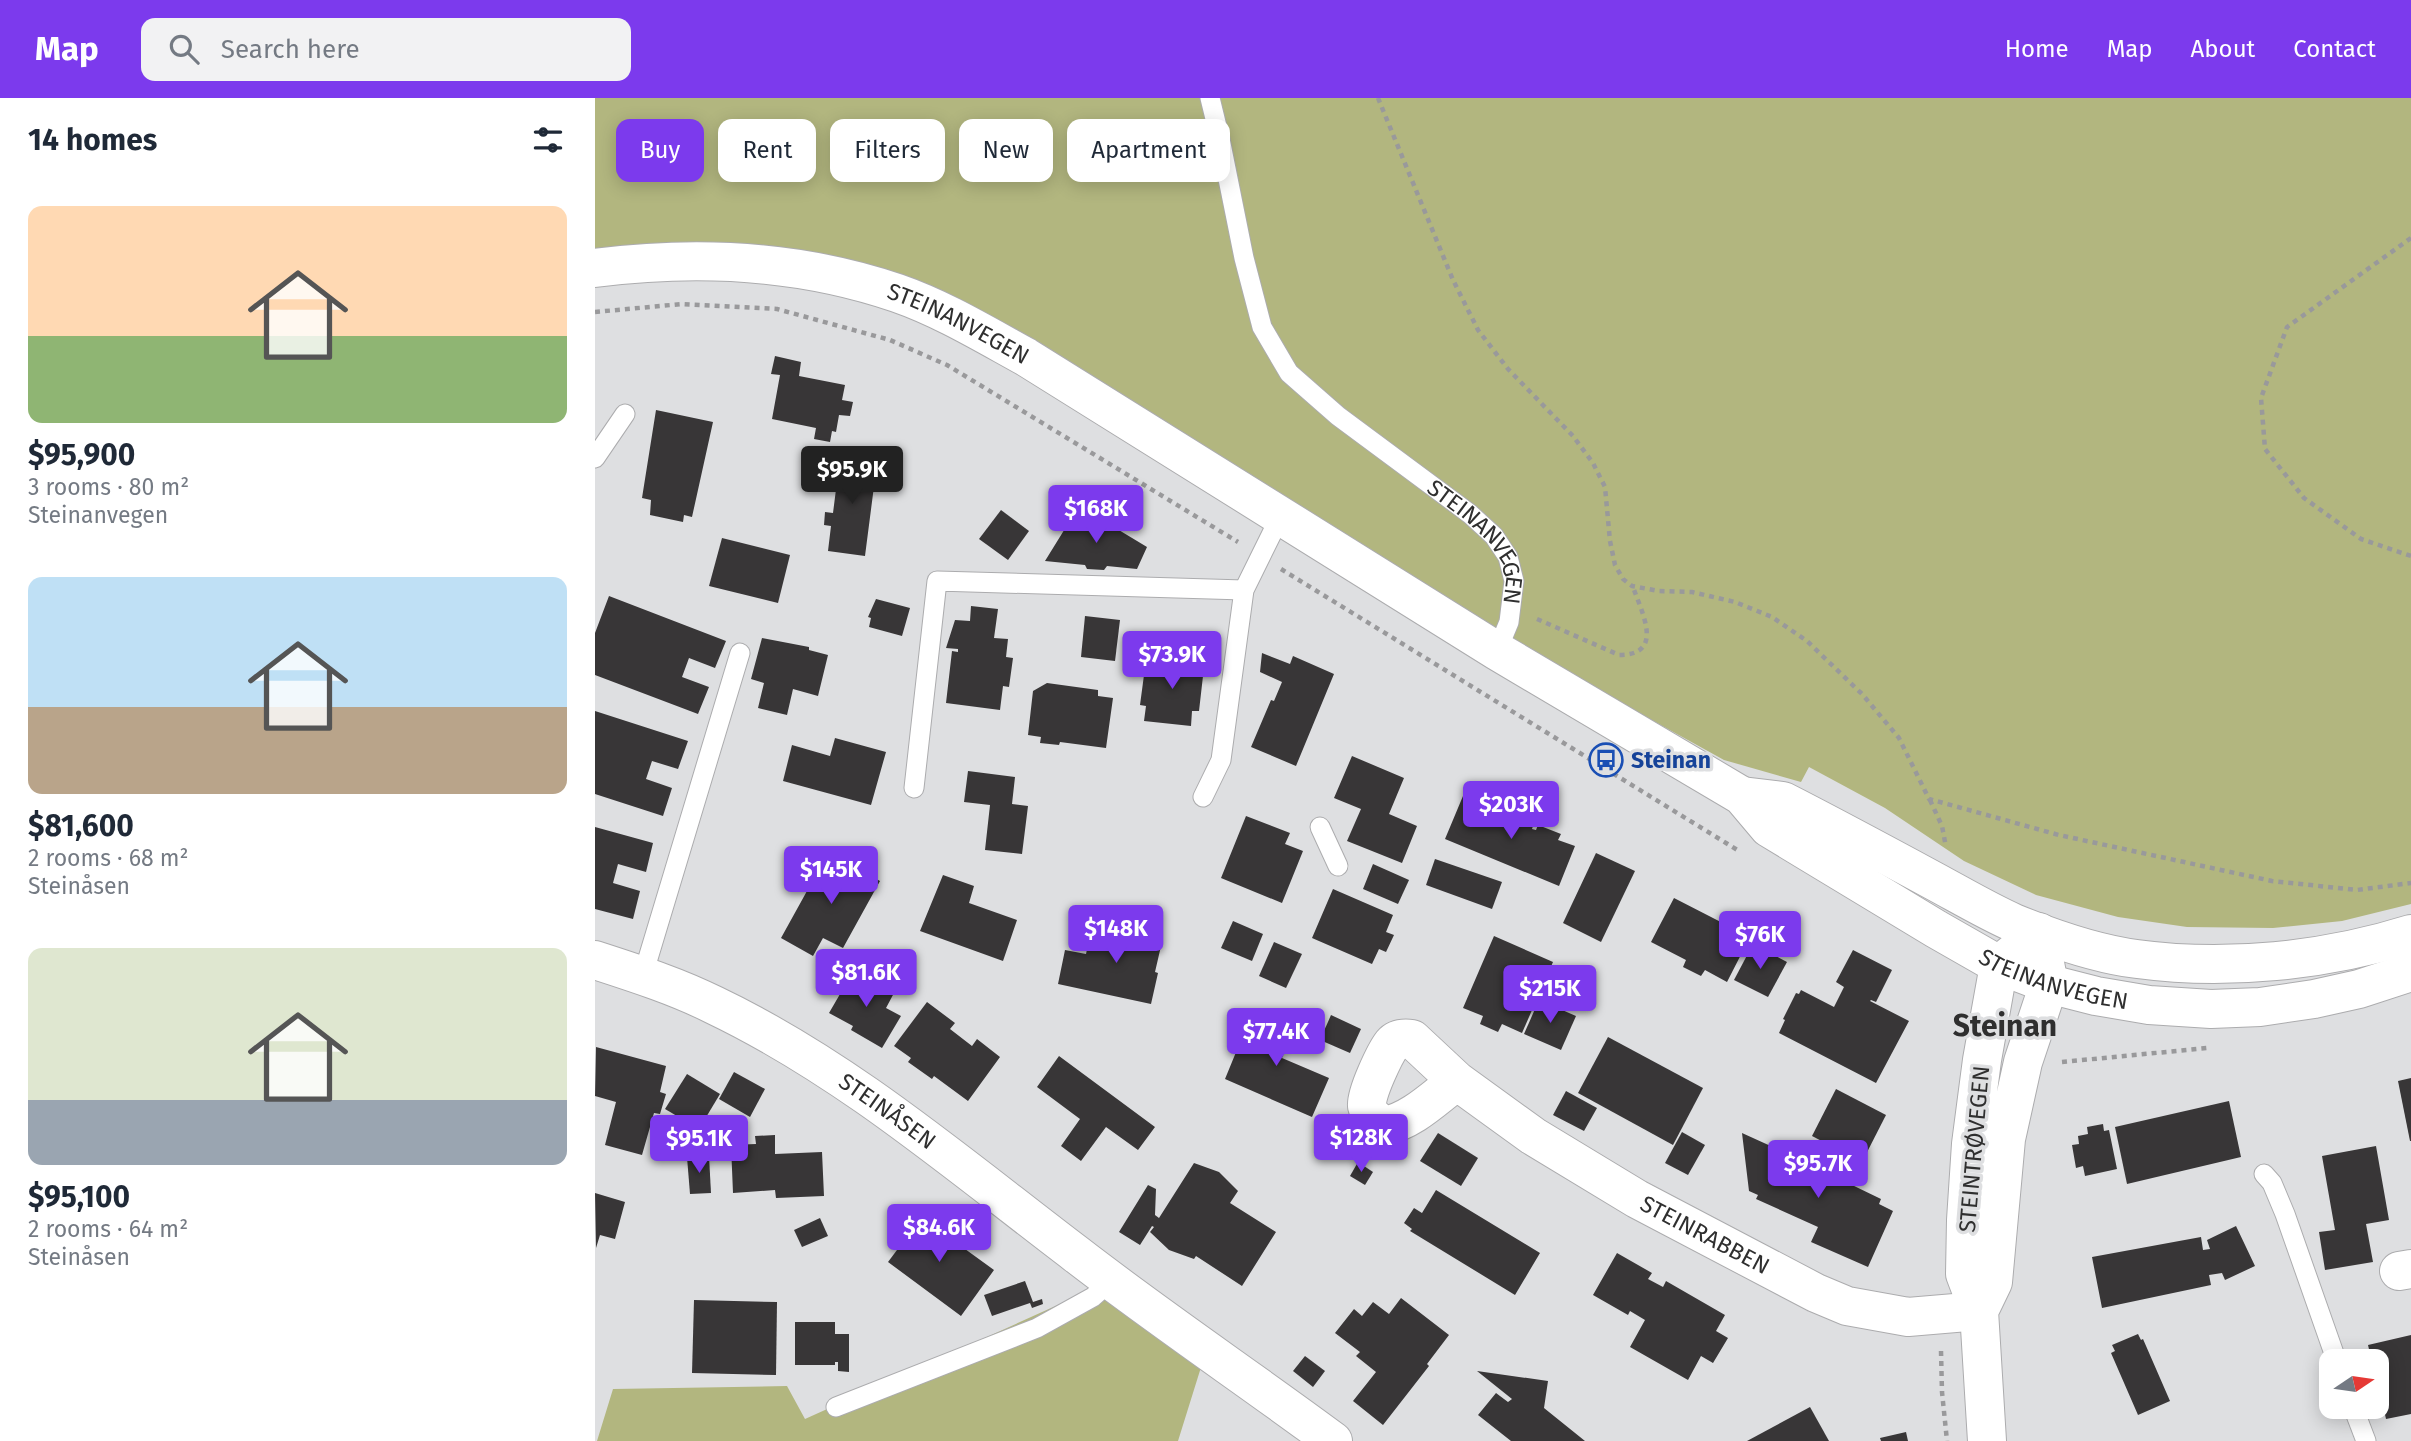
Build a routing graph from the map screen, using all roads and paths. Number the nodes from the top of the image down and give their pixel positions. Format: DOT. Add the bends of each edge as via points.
graph roads {
  1 [pos="1210,98"];
  2 [pos="1378,98"];
  3 [pos="2411,238"];
  4 [pos="595,268"];
  5 [pos="595,312"];
  6 [pos="625,414"];
  7 [pos="598,449"];
  8 [pos="1281,515"];
  9 [pos="1260,556"];
  10 [pos="2411,556"];
  11 [pos="1632,586"];
  12 [pos="1244,590"];
  13 [pos="1511,607"];
  14 [pos="1497,651"];
  15 [pos="740,653"];
  16 [pos="914,788"];
  17 [pos="1742,796"];
  18 [pos="1203,797"];
  19 [pos="1929,799"];
  20 [pos="1321,827"];
  21 [pos="1741,853"];
  22 [pos="1947,854"];
  23 [pos="1338,866"];
  24 [pos="2411,883"];
  25 [pos="2039,932"];
  26 [pos="2411,934"];
  27 [pos="595,960"];
  28 [pos="1999,965"];
  29 [pos="2411,972"];
  30 [pos="643,975"];
  31 [pos="2049,984"];
  32 [pos="1457,1081"];
  33 [pos="2264,1174"];
  34 [pos="1111,1281"];
  35 [pos="1979,1311"];
  36 [pos="2332,1349"];
  37 [pos="836,1407"];
  38 [pos="2358,1419"];
  39 [pos="1333,1441"];
  40 [pos="1987,1441"];
  41 [pos="2366,1441"];
  1 -- 13 [label="lane, STEINANVEGEN" via="1262,327 1289,373 1494,536 1509,557 1514,581"];
  2 -- 11 [label="path" via="1478,330 1508,369 1573,436 1599,475 1605,487 1615,565"];
  3 -- 10 [label="path" via="2287,327 2260,398 2265,449 2304,498 2361,539"];
  4 -- 8 [label="main road, STEINANVEGEN" via="660,262 753,263 825,274 897,293 953,316 1026,357"];
  5 -- 9 [label="path" via="682,304 777,309 891,340 947,365"];
  6 -- 7 [label="lane"];
  8 -- 9 [label="lane"];
  8 -- 14 [label="main road, STEINANVEGEN"];
  9 -- 12 [label="lane"];
  9 -- 21 [label="path"];
  11 -- 13 [label="path" via="1646,626 1646,641 1633,655 1619,655"];
  11 -- 19 [label="path" via="1735,602 1772,617 1807,641 1899,738"];
  12 -- 16 [label="lane" via="937,581"];
  12 -- 18 [label="lane" via="1221,760"];
  13 -- 14 [label="lane, STEINANVEGEN"];
  14 -- 17 [label="main road, STEINANVEGEN"];
  15 -- 30 [label="lane"];
  17 -- 25 [label="main road, STEINANVEGEN" via="1783,801"];
  17 -- 28 [label="main road, STEINANVEGEN" via="1769,828"];
  19 -- 22 [label="path" via="1942,826"];
  19 -- 24 [label="path" via="2059,835 2272,881 2357,890"];
  20 -- 23 [label="lane"];
  25 -- 26 [label="main road, STEINANVEGEN" via="2134,959 2188,963 2289,958"];
  25 -- 28 [label="main road"];
  25 -- 31 [label="main road, STEINTRØVEGEN"];
  27 -- 30 [label="main road, STEINÅSEN"];
  28 -- 31 [label="main road, STEINANVEGEN"];
  28 -- 35 [label="main road, STEINTRØVEGEN" via="1971,1144 1966,1220 1965,1275"];
  29 -- 31 [label="main road, STEINANVEGEN" via="2314,999 2211,1009 2149,1005"];
  30 -- 34 [label="main road, STEINÅSEN" via="713,1004 822,1066"];
  31 -- 35 [label="main road, STEINTRØVEGEN" via="2023,1062 2006,1139 1993,1282"];
  32 -- 35 [label="main road, STEINRABBEN" via="1533,1136 1637,1199 1816,1293 1847,1306 1908,1317"];
  33 -- 36 [label="lane" via="2285,1214"];
  34 -- 37 [label="lane" via="1093,1297 1037,1328"];
  34 -- 39 [label="main road, STEINÅSEN"];
  35 -- 40 [label="main road, STEINTRØVEGEN"];
  38 -- 41 [label="lane"];
}
